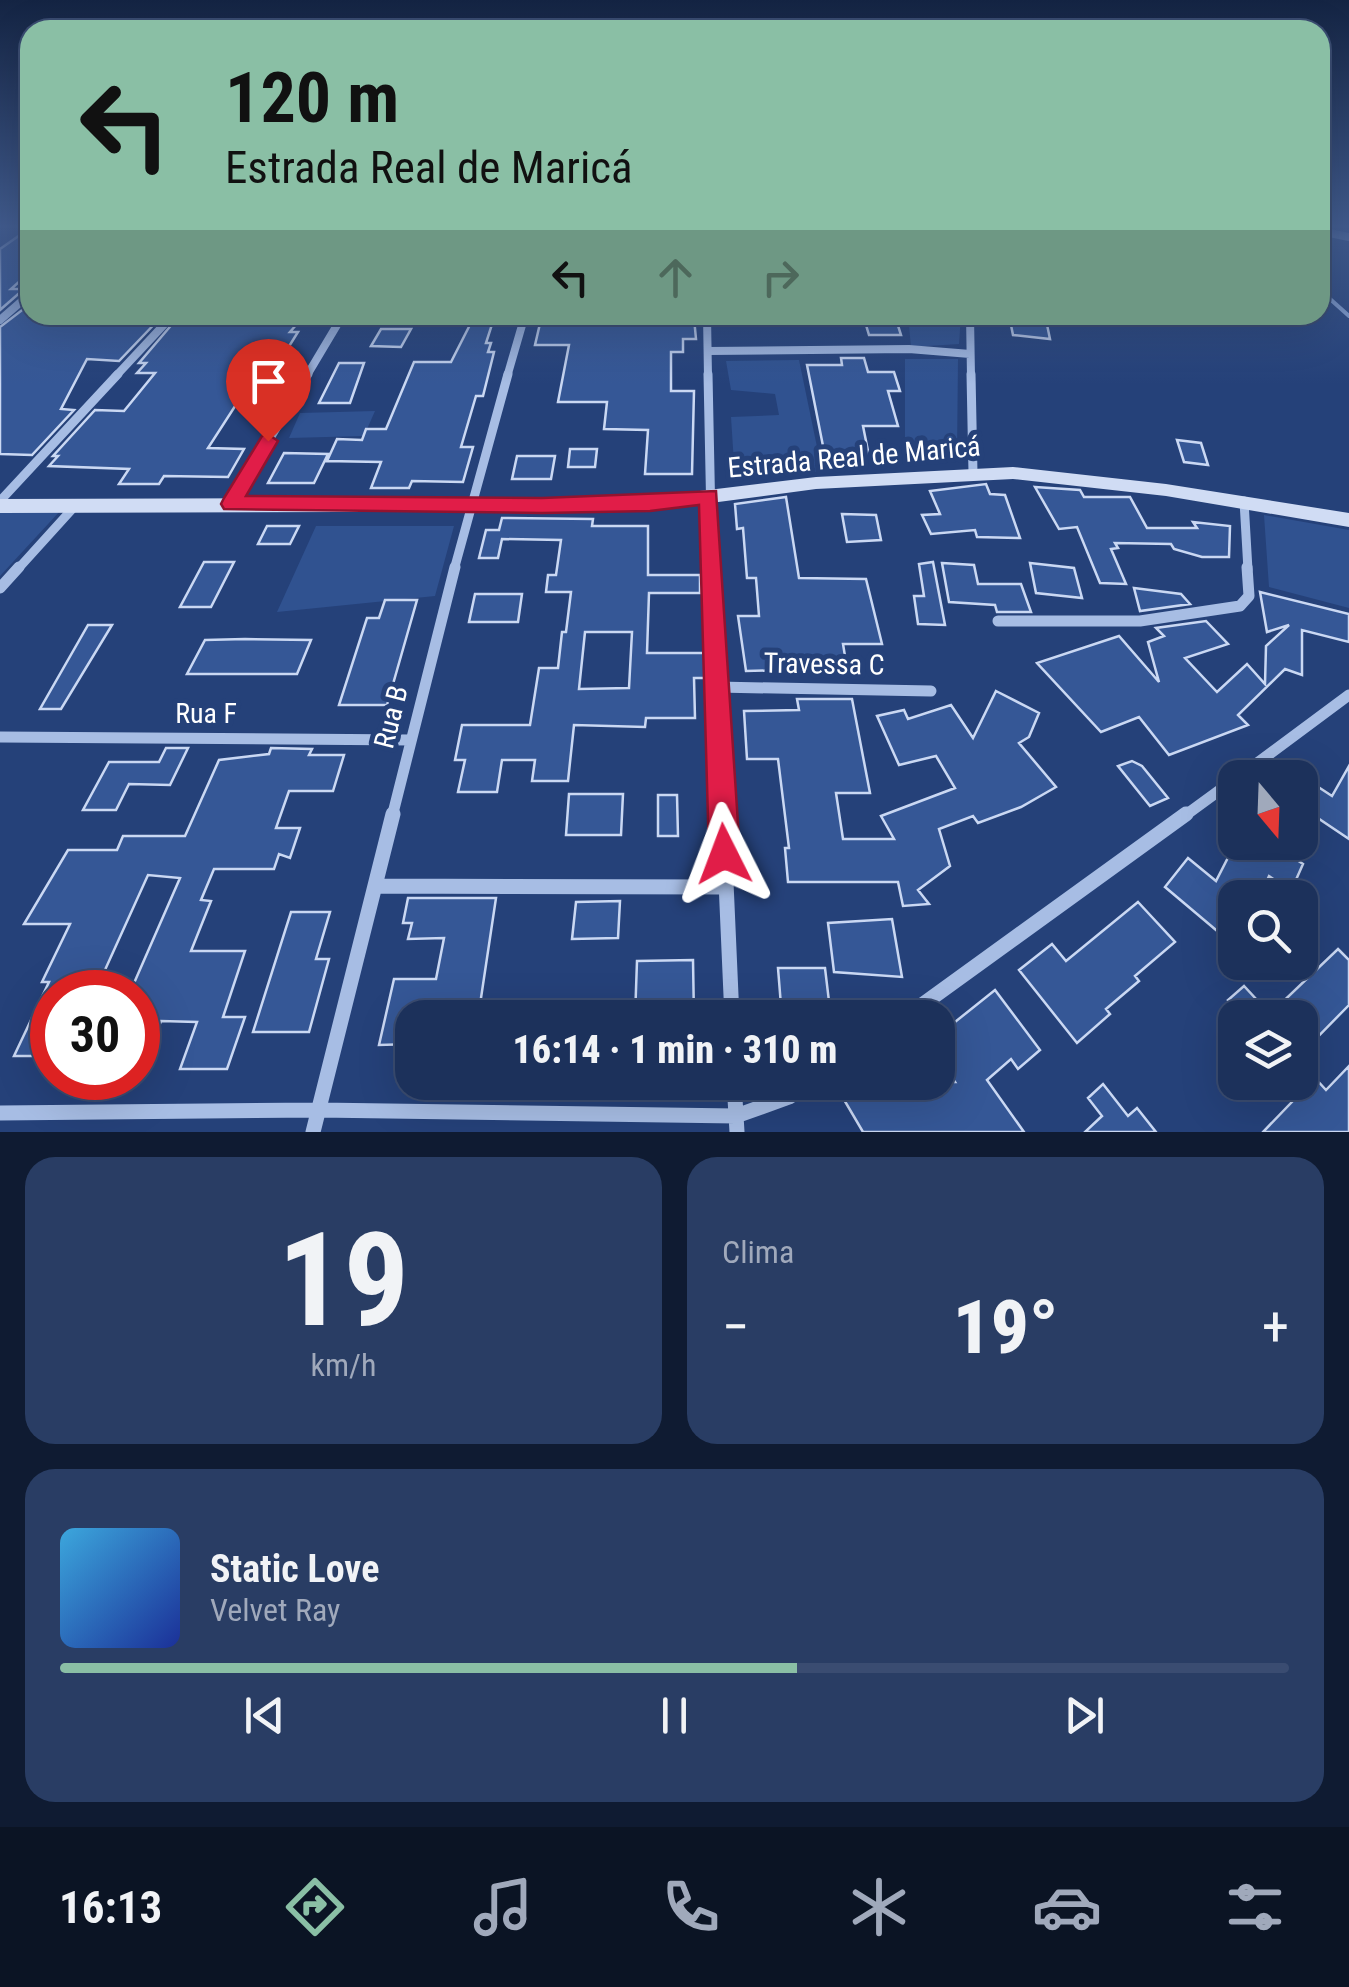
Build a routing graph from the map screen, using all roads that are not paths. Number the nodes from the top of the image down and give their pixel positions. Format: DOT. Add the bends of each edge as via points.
graph roads {
  1 [pos="20,303"];
  2 [pos="0,320"];
  3 [pos="164,325"];
  4 [pos="337,325"];
  5 [pos="522,325"];
  6 [pos="707,325"];
  7 [pos="970,325"];
  8 [pos="708,351"];
  9 [pos="970,354"];
  10 [pos="973,473"];
  11 [pos="709,496"];
  12 [pos="1244,502"];
  13 [pos="0,503"];
  14 [pos="232,504"];
  15 [pos="76,505"];
  16 [pos="470,506"];
  17 [pos="1349,520"];
  18 [pos="0,588"];
  19 [pos="998,620"];
  20 [pos="717,687"];
  21 [pos="931,691"];
  22 [pos="1349,695"];
  23 [pos="0,736"];
  24 [pos="412,740"];
  25 [pos="1261,760"];
  26 [pos="1218,791"];
  27 [pos="375,886"];
  28 [pos="726,887"];
  29 [pos="731,1000"];
  30 [pos="929,1000"];
  31 [pos="783,1100"];
  32 [pos="319,1110"];
  33 [pos="0,1114"];
  34 [pos="736,1124"];
  35 [pos="313,1132"];
  1 -- 2 [label="street"];
  3 -- 13 [label="street"];
  4 -- 14 [label="street"];
  5 -- 16 [label="street, Rua B"];
  6 -- 8 [label="street"];
  7 -- 9 [label="street"];
  8 -- 9 [label="street"];
  8 -- 11 [label="street"];
  9 -- 10 [label="street"];
  10 -- 11 [label="main road, Estrada Real de Maricá"];
  10 -- 12 [label="main road, Estrada Real de Maricá" via="1052,476"];
  11 -- 16 [label="main road, Estrada Real de Maricá" via="650,504"];
  11 -- 20 [label="street"];
  12 -- 17 [label="main road, Estrada Real de Maricá"];
  12 -- 19 [label="street" via="1249,596 1240,606 1140,621"];
  13 -- 15 [label="main road, Estrada Real de Maricá"];
  14 -- 15 [label="main road, Estrada Real de Maricá"];
  14 -- 16 [label="main road, Estrada Real de Maricá"];
  15 -- 18 [label="street"];
  16 -- 24 [label="street, Rua B"];
  20 -- 21 [label="street, Travessa C"];
  20 -- 28 [label="street"];
  22 -- 25 [label="street"];
  23 -- 24 [label="street, Rua F"];
  24 -- 27 [label="street, Rua B"];
  26 -- 30 [label="street"];
  27 -- 28 [label="street"];
  27 -- 32 [label="street, Rua B"];
  28 -- 29 [label="street"];
  31 -- 34 [label="street"];
  32 -- 33 [label="street"];
  32 -- 34 [label="street"];
  32 -- 35 [label="street, Rua B"];
}
